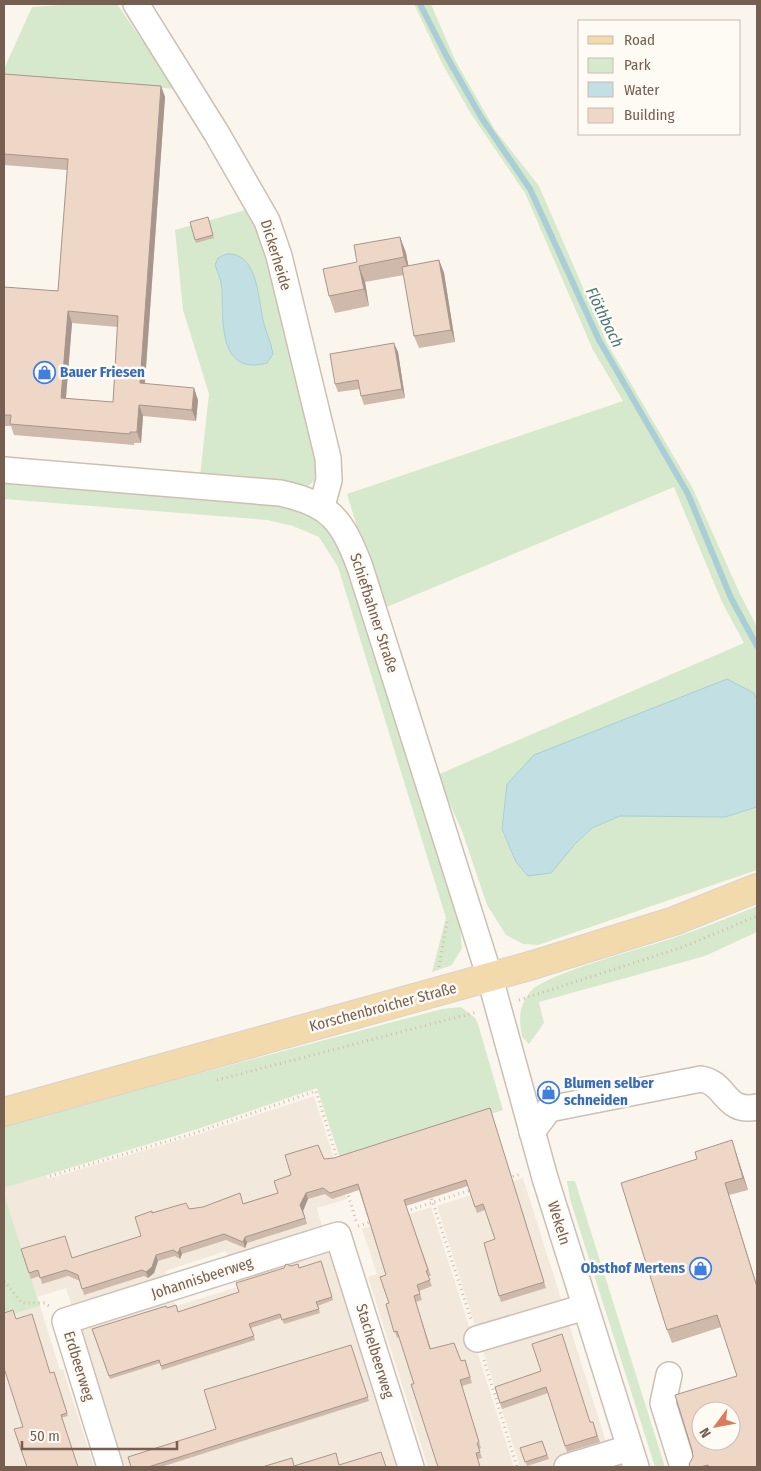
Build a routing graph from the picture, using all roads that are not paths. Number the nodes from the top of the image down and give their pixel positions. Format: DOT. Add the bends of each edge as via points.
graph roads {
  1 [pos="136,4"];
  2 [pos="4,470"];
  3 [pos="322,506"];
  4 [pos="757,888"];
  5 [pos="490,978"];
  6 [pos="757,1107"];
  7 [pos="4,1112"];
  8 [pos="532,1132"];
  9 [pos="338,1235"];
  10 [pos="585,1306"];
  11 [pos="65,1321"];
  12 [pos="477,1339"];
  13 [pos="669,1375"];
  14 [pos="633,1458"];
  15 [pos="110,1467"];
  16 [pos="411,1467"];
  17 [pos="567,1467"];
  18 [pos="683,1467"];
  1 -- 3 [label="street, Dickerheide" via="218,134 272,232 328,458 329,480"];
  2 -- 3 [label="street, Schiefbahner Straße" via="264,491 296,496"];
  3 -- 5 [label="street, Schiefbahner Straße" via="339,524 360,568"];
  4 -- 5 [label="main road, Korschenbroicher Straße" via="674,921"];
  5 -- 7 [label="main road, Korschenbroicher Straße"];
  5 -- 8 [label="street, Wekeln"];
  6 -- 8 [label="street" via="735,1105 713,1083 701,1079 549,1110"];
  8 -- 10 [label="street, Wekeln"];
  9 -- 11 [label="street, Johannisbeerweg"];
  9 -- 16 [label="street, Stachelbeerweg"];
  10 -- 12 [label="street"];
  10 -- 14 [label="street, Wekeln"];
  11 -- 15 [label="street, Erdbeerweg"];
  13 -- 18 [label="street" via="663,1403"];
  14 -- 17 [label="street"];
}
